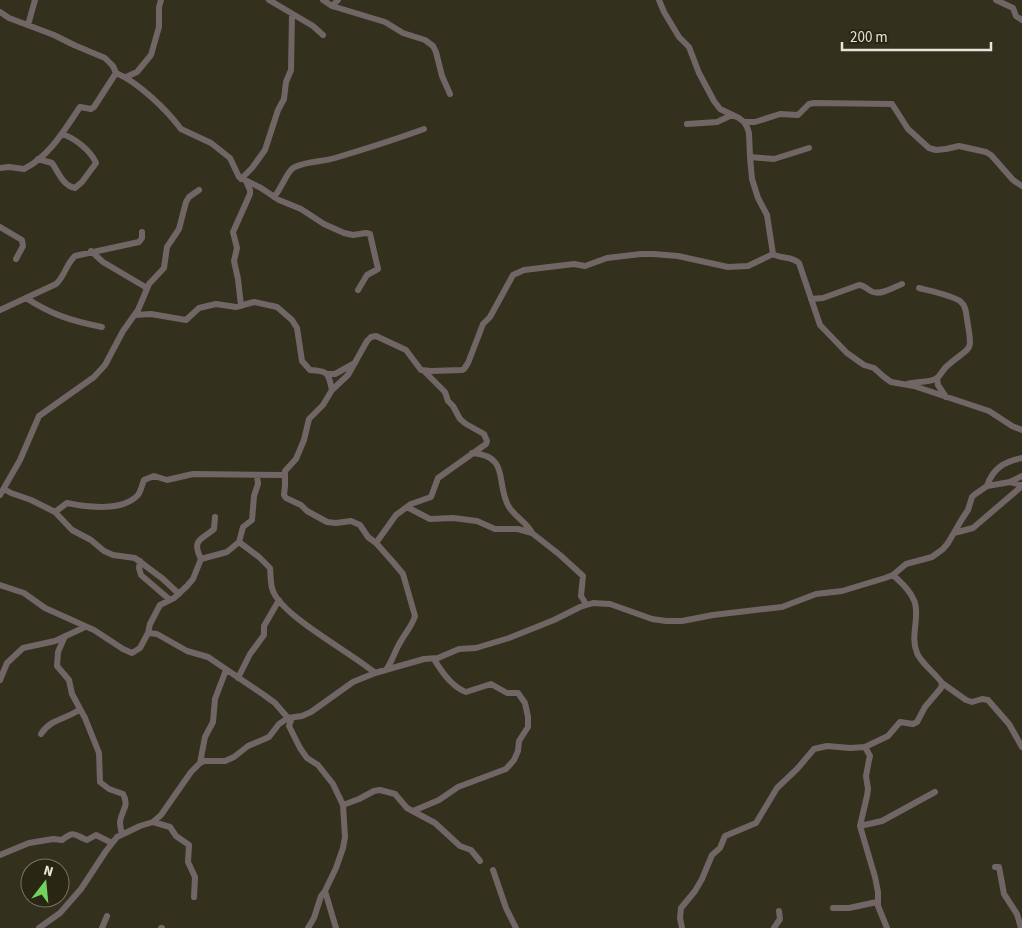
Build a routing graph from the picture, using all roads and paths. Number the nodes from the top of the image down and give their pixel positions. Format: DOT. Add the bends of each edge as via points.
graph roads {
  1 [pos="35,0"];
  2 [pos="161,0"];
  3 [pos="269,0"];
  4 [pos="323,0"];
  5 [pos="338,0"];
  6 [pos="659,0"];
  7 [pos="996,0"];
  8 [pos="332,6"];
  9 [pos="0,12"];
  10 [pos="292,14"];
  11 [pos="1022,20"];
  12 [pos="28,25"];
  13 [pos="323,34"];
  14 [pos="116,74"];
  15 [pos="126,78"];
  16 [pos="450,94"];
  17 [pos="732,115"];
  18 [pos="744,122"];
  19 [pos="687,124"];
  20 [pos="424,129"];
  21 [pos="62,134"];
  22 [pos="809,148"];
  23 [pos="750,157"];
  24 [pos="38,159"];
  25 [pos="0,168"];
  26 [pos="244,180"];
  27 [pos="1022,186"];
  28 [pos="199,190"];
  29 [pos="274,197"];
  30 [pos="0,227"];
  31 [pos="142,232"];
  32 [pos="91,251"];
  33 [pos="773,254"];
  34 [pos="16,259"];
  35 [pos="902,284"];
  36 [pos="147,288"];
  37 [pos="919,288"];
  38 [pos="358,290"];
  39 [pos="26,298"];
  40 [pos="811,299"];
  41 [pos="241,306"];
  42 [pos="0,310"];
  43 [pos="135,315"];
  44 [pos="102,327"];
  45 [pos="355,363"];
  46 [pos="424,371"];
  47 [pos="327,374"];
  48 [pos="937,378"];
  49 [pos="908,384"];
  50 [pos="332,390"];
  51 [pos="946,397"];
  52 [pos="1022,430"];
  53 [pos="472,453"];
  54 [pos="1022,458"];
  55 [pos="257,475"];
  56 [pos="284,475"];
  57 [pos="1022,476"];
  58 [pos="1010,482"];
  59 [pos="987,486"];
  60 [pos="1022,486"];
  61 [pos="2,489"];
  62 [pos="407,507"];
  63 [pos="55,512"];
  64 [pos="215,517"];
  65 [pos="532,533"];
  66 [pos="954,533"];
  67 [pos="239,542"];
  68 [pos="376,543"];
  69 [pos="201,559"];
  70 [pos="140,562"];
  71 [pos="893,575"];
  72 [pos="0,585"];
  73 [pos="179,594"];
  74 [pos="170,600"];
  75 [pos="278,600"];
  76 [pos="586,604"];
  77 [pos="87,627"];
  78 [pos="148,633"];
  79 [pos="65,636"];
  80 [pos="434,658"];
  81 [pos="226,670"];
  82 [pos="385,671"];
  83 [pos="375,673"];
  84 [pos="238,678"];
  85 [pos="0,680"];
  86 [pos="942,683"];
  87 [pos="80,709"];
  88 [pos="290,718"];
  89 [pos="41,734"];
  90 [pos="865,746"];
  91 [pos="1022,747"];
  92 [pos="200,762"];
  93 [pos="935,792"];
  94 [pos="343,805"];
  95 [pos="413,811"];
  96 [pos="153,822"];
  97 [pos="860,826"];
  98 [pos="122,834"];
  99 [pos="112,843"];
  100 [pos="0,855"];
  101 [pos="480,861"];
  102 [pos="995,867"];
  103 [pos="493,870"];
  104 [pos="325,891"];
  105 [pos="194,897"];
  106 [pos="878,902"];
  107 [pos="833,908"];
  108 [pos="778,910"];
  109 [pos="107,916"];
  110 [pos="39,928"];
  111 [pos="102,928"];
  112 [pos="308,928"];
  113 [pos="336,928"];
  114 [pos="516,928"];
  115 [pos="682,928"];
  116 [pos="774,928"];
  117 [pos="887,928"];
  118 [pos="1021,928"];
  1 -- 12 [label="street"];
  2 -- 15 [label="street" via="160,24 153,52 137,72"];
  3 -- 10 [label="street"];
  4 -- 8 [label="street"];
  5 -- 8 [label="street"];
  6 -- 17 [label="street" via="679,37 689,47 714,101 720,109"];
  7 -- 11 [label="street" via="1012,8"];
  8 -- 16 [label="street" via="385,22 403,33 425,40 436,52"];
  9 -- 12 [label="street"];
  10 -- 13 [label="street"];
  10 -- 26 [label="street" via="290,70 284,99 265,150"];
  12 -- 14 [label="street" via="106,58"];
  14 -- 15 [label="street"];
  14 -- 21 [label="street" via="94,108 80,107"];
  15 -- 26 [label="street" via="141,88 180,130 211,142 226,154 236,174"];
  17 -- 18 [label="street"];
  17 -- 19 [label="street" via="717,122"];
  18 -- 23 [label="street" via="749,133"];
  18 -- 27 [label="street" via="780,114 798,115 814,103 892,104 908,129 929,148 959,146 990,154"];
  20 -- 29 [label="street" via="382,145 293,168"];
  21 -- 24 [label="street"];
  21 -- 24 [label="street" via="73,139 94,160 95,166 82,182 76,188 70,186 62,180 52,163"];
  22 -- 23 [label="street" via="774,159"];
  23 -- 33 [label="street" via="754,186 767,215"];
  24 -- 25 [label="street" via="24,169"];
  26 -- 29 [label="street"];
  26 -- 41 [label="street" via="250,194 233,232"];
  28 -- 36 [label="street" via="186,202 179,229 167,246 164,268"];
  29 -- 38 [label="street" via="339,231 353,235 370,234 378,269 366,275"];
  30 -- 34 [label="street" via="22,240 23,246"];
  31 -- 32 [label="street" via="139,242"];
  32 -- 36 [label="street"];
  32 -- 39 [label="street" via="72,259 56,284"];
  33 -- 40 [label="street" via="799,263"];
  33 -- 46 [label="street" via="748,266 719,266 653,254 612,257 585,266 574,264 518,272 513,275 484,324 464,369"];
  35 -- 40 [label="street" via="873,292 862,284"];
  36 -- 43 [label="street"];
  37 -- 48 [label="street" via="958,300 966,310 970,347"];
  39 -- 42 [label="street"];
  39 -- 44 [label="street" via="42,309 82,324"];
  40 -- 49 [label="street" via="820,324 847,353 891,382"];
  41 -- 43 [label="street" via="216,304 199,308 186,320 151,314"];
  41 -- 47 [label="street" via="254,302 281,309 297,328 302,361 310,370"];
  43 -- 61 [label="street" via="100,372 39,416 20,460"];
  45 -- 46 [label="street" via="367,341 376,336 406,350 418,368"];
  45 -- 47 [label="street" via="334,374"];
  45 -- 50 [label="street"];
  46 -- 53 [label="street" via="445,392 463,422 486,436 487,443"];
  47 -- 50 [label="street"];
  48 -- 49 [label="street"];
  48 -- 51 [label="street"];
  49 -- 51 [label="street"];
  50 -- 56 [label="street" via="309,419 296,459"];
  51 -- 52 [label="street" via="989,411"];
  53 -- 62 [label="street" via="438,478 431,497"];
  53 -- 65 [label="street" via="493,458 501,475 506,501"];
  54 -- 59 [label="street" via="997,468"];
  55 -- 56 [label="street"];
  55 -- 63 [label="street" via="194,474 167,480 154,476 144,480 137,496 121,504 95,508 67,503"];
  55 -- 67 [label="street" via="252,520 243,527"];
  56 -- 68 [label="street" via="286,498 327,522 351,521 357,524"];
  57 -- 58 [label="street"];
  58 -- 59 [label="street"];
  58 -- 60 [label="street"];
  59 -- 66 [label="street" via="972,497"];
  60 -- 66 [label="street" via="972,528"];
  61 -- 63 [label="street"];
  62 -- 65 [label="street" via="430,519 477,520 495,529"];
  62 -- 68 [label="street" via="396,515"];
  63 -- 70 [label="street" via="72,530 104,551"];
  64 -- 69 [label="street" via="214,529 196,546"];
  65 -- 76 [label="street" via="582,576 581,596"];
  66 -- 71 [label="street" via="938,553 906,564"];
  67 -- 69 [label="street" via="227,552"];
  67 -- 75 [label="street" via="270,568 272,589"];
  68 -- 82 [label="street" via="403,574 415,614"];
  69 -- 73 [label="street" via="193,579"];
  70 -- 73 [label="street"];
  70 -- 74 [label="street" via="142,575"];
  71 -- 76 [label="street" via="816,594 782,607 682,621 652,619 599,602"];
  71 -- 86 [label="street" via="906,588 917,609 913,633 917,655"];
  72 -- 77 [label="street"];
  73 -- 74 [label="street"];
  74 -- 78 [label="street" via="157,609"];
  75 -- 83 [label="street" via="300,620"];
  75 -- 84 [label="street" via="264,626 264,635"];
  76 -- 80 [label="street" via="510,638"];
  77 -- 78 [label="street" via="132,653 140,648"];
  77 -- 79 [label="street"];
  78 -- 81 [label="street" via="208,657"];
  79 -- 85 [label="street" via="23,648 7,663"];
  79 -- 87 [label="street" via="56,663 69,680"];
  80 -- 82 [label="street"];
  80 -- 95 [label="street" via="439,668 461,690 472,692 492,684 507,693 518,693 525,703 528,727 519,741 517,755 506,769 458,787 439,800"];
  81 -- 84 [label="street"];
  81 -- 92 [label="street" via="215,699 213,722 205,737"];
  82 -- 83 [label="street"];
  83 -- 88 [label="street" via="353,682 311,712"];
  84 -- 88 [label="street"];
  86 -- 90 [label="street" via="916,722 900,722 888,736"];
  86 -- 91 [label="street" via="966,700 988,700 1009,724"];
  87 -- 89 [label="street" via="48,724"];
  87 -- 98 [label="street" via="99,753 100,782 123,794 126,800 120,822"];
  88 -- 92 [label="street" via="279,724 269,737 248,746 234,757 225,761"];
  88 -- 94 [label="street" via="289,726 300,748 326,774"];
  90 -- 97 [label="street" via="869,760 868,789"];
  90 -- 115 [label="street" via="814,749 777,788 756,822 725,836 695,891 681,908"];
  92 -- 96 [label="street"];
  93 -- 97 [label="street" via="882,820"];
  94 -- 95 [label="street" via="380,790 395,794"];
  94 -- 104 [label="street" via="344,848"];
  95 -- 101 [label="street" via="435,823 460,846 471,850"];
  96 -- 98 [label="street"];
  96 -- 105 [label="street" via="170,827 189,845 188,862 195,877"];
  97 -- 106 [label="street" via="875,877"];
  98 -- 99 [label="street"];
  99 -- 100 [label="street" via="96,835 87,840 71,834 62,840 29,843"];
  99 -- 110 [label="street" via="81,890 60,913"];
  102 -- 118 [label="street" via="999,867 1004,894 1017,914"];
  103 -- 114 [label="street"];
  104 -- 112 [label="street"];
  104 -- 113 [label="street"];
  106 -- 107 [label="street"];
  106 -- 117 [label="street"];
  108 -- 116 [label="street" via="780,919"];
  109 -- 111 [label="street"];
}
